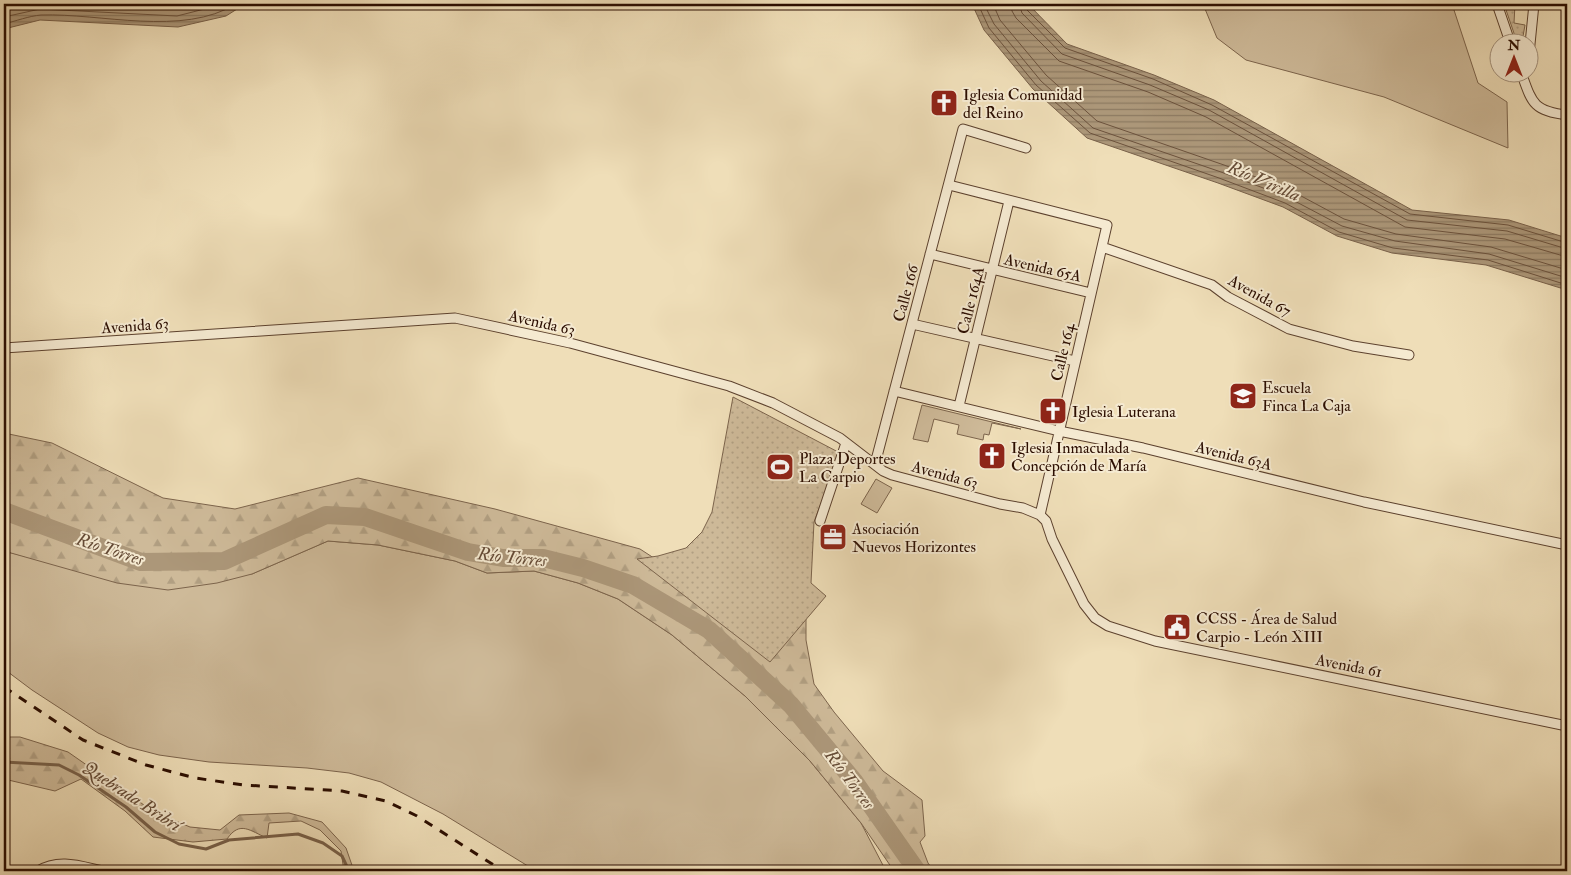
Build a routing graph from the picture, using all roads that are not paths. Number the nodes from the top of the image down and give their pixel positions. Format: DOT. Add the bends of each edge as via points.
graph roads {
  1 [pos="1497,4"];
  2 [pos="1534,4"];
  3 [pos="1507,32"];
  4 [pos="1531,32"];
  5 [pos="1524,82"];
  6 [pos="1527,82"];
  7 [pos="1526,88"];
  8 [pos="1567,115"];
  9 [pos="1026,148"];
  10 [pos="949,185"];
  11 [pos="1009,200"];
  12 [pos="1102,247"];
  13 [pos="930,254"];
  14 [pos="992,270"];
  15 [pos="1091,293"];
  16 [pos="912,324"];
  17 [pos="976,340"];
  18 [pos="4,348"];
  19 [pos="1408,355"];
  20 [pos="1076,361"];
  21 [pos="894,390"];
  22 [pos="959,406"];
  23 [pos="1059,431"];
  24 [pos="846,443"];
  25 [pos="875,464"];
  26 [pos="1040,515"];
  27 [pos="820,522"];
  28 [pos="1567,545"];
  29 [pos="1567,726"];
  30 [pos="38,871"];
  31 [pos="103,871"];
  1 -- 3 [label="street"];
  2 -- 4 [label="street"];
  5 -- 7 [label="street"];
  6 -- 7 [label="street"];
  7 -- 8 [label="street" via="1542,110"];
  9 -- 10 [label="street, Calle 166" via="963,129"];
  10 -- 11 [label="street"];
  10 -- 13 [label="street, Calle 166"];
  11 -- 12 [label="street, Calle 164" via="1107,225"];
  11 -- 14 [label="street, Calle 164A"];
  12 -- 15 [label="street, Calle 164"];
  12 -- 19 [label="street, Avenida 67" via="1212,285 1228,297 1290,328 1353,346"];
  13 -- 14 [label="street, Avenida 65A"];
  13 -- 16 [label="street, Calle 166"];
  14 -- 15 [label="street, Avenida 65A"];
  14 -- 17 [label="street, Calle 164A"];
  15 -- 20 [label="street, Calle 164"];
  16 -- 17 [label="street"];
  16 -- 21 [label="street, Calle 166"];
  17 -- 20 [label="street"];
  17 -- 22 [label="street, Calle 164A"];
  18 -- 24 [label="street, Avenida 63" via="455,318 570,343 729,386 773,403"];
  20 -- 23 [label="street, Calle 164"];
  21 -- 22 [label="street, Avenida 63A"];
  21 -- 25 [label="street, Calle 166"];
  22 -- 23 [label="street, Avenida 63A"];
  23 -- 26 [label="street, Calle 164"];
  23 -- 28 [label="street, Avenida 63A"];
  24 -- 25 [label="street, Avenida 63"];
  24 -- 27 [label="street"];
  25 -- 26 [label="street, Avenida 63" via="892,475"];
  26 -- 29 [label="street, Avenida 61" via="1084,604 1095,618 1108,626 1155,641"];
  30 -- 31 [label="street" via="57,863"];
}
